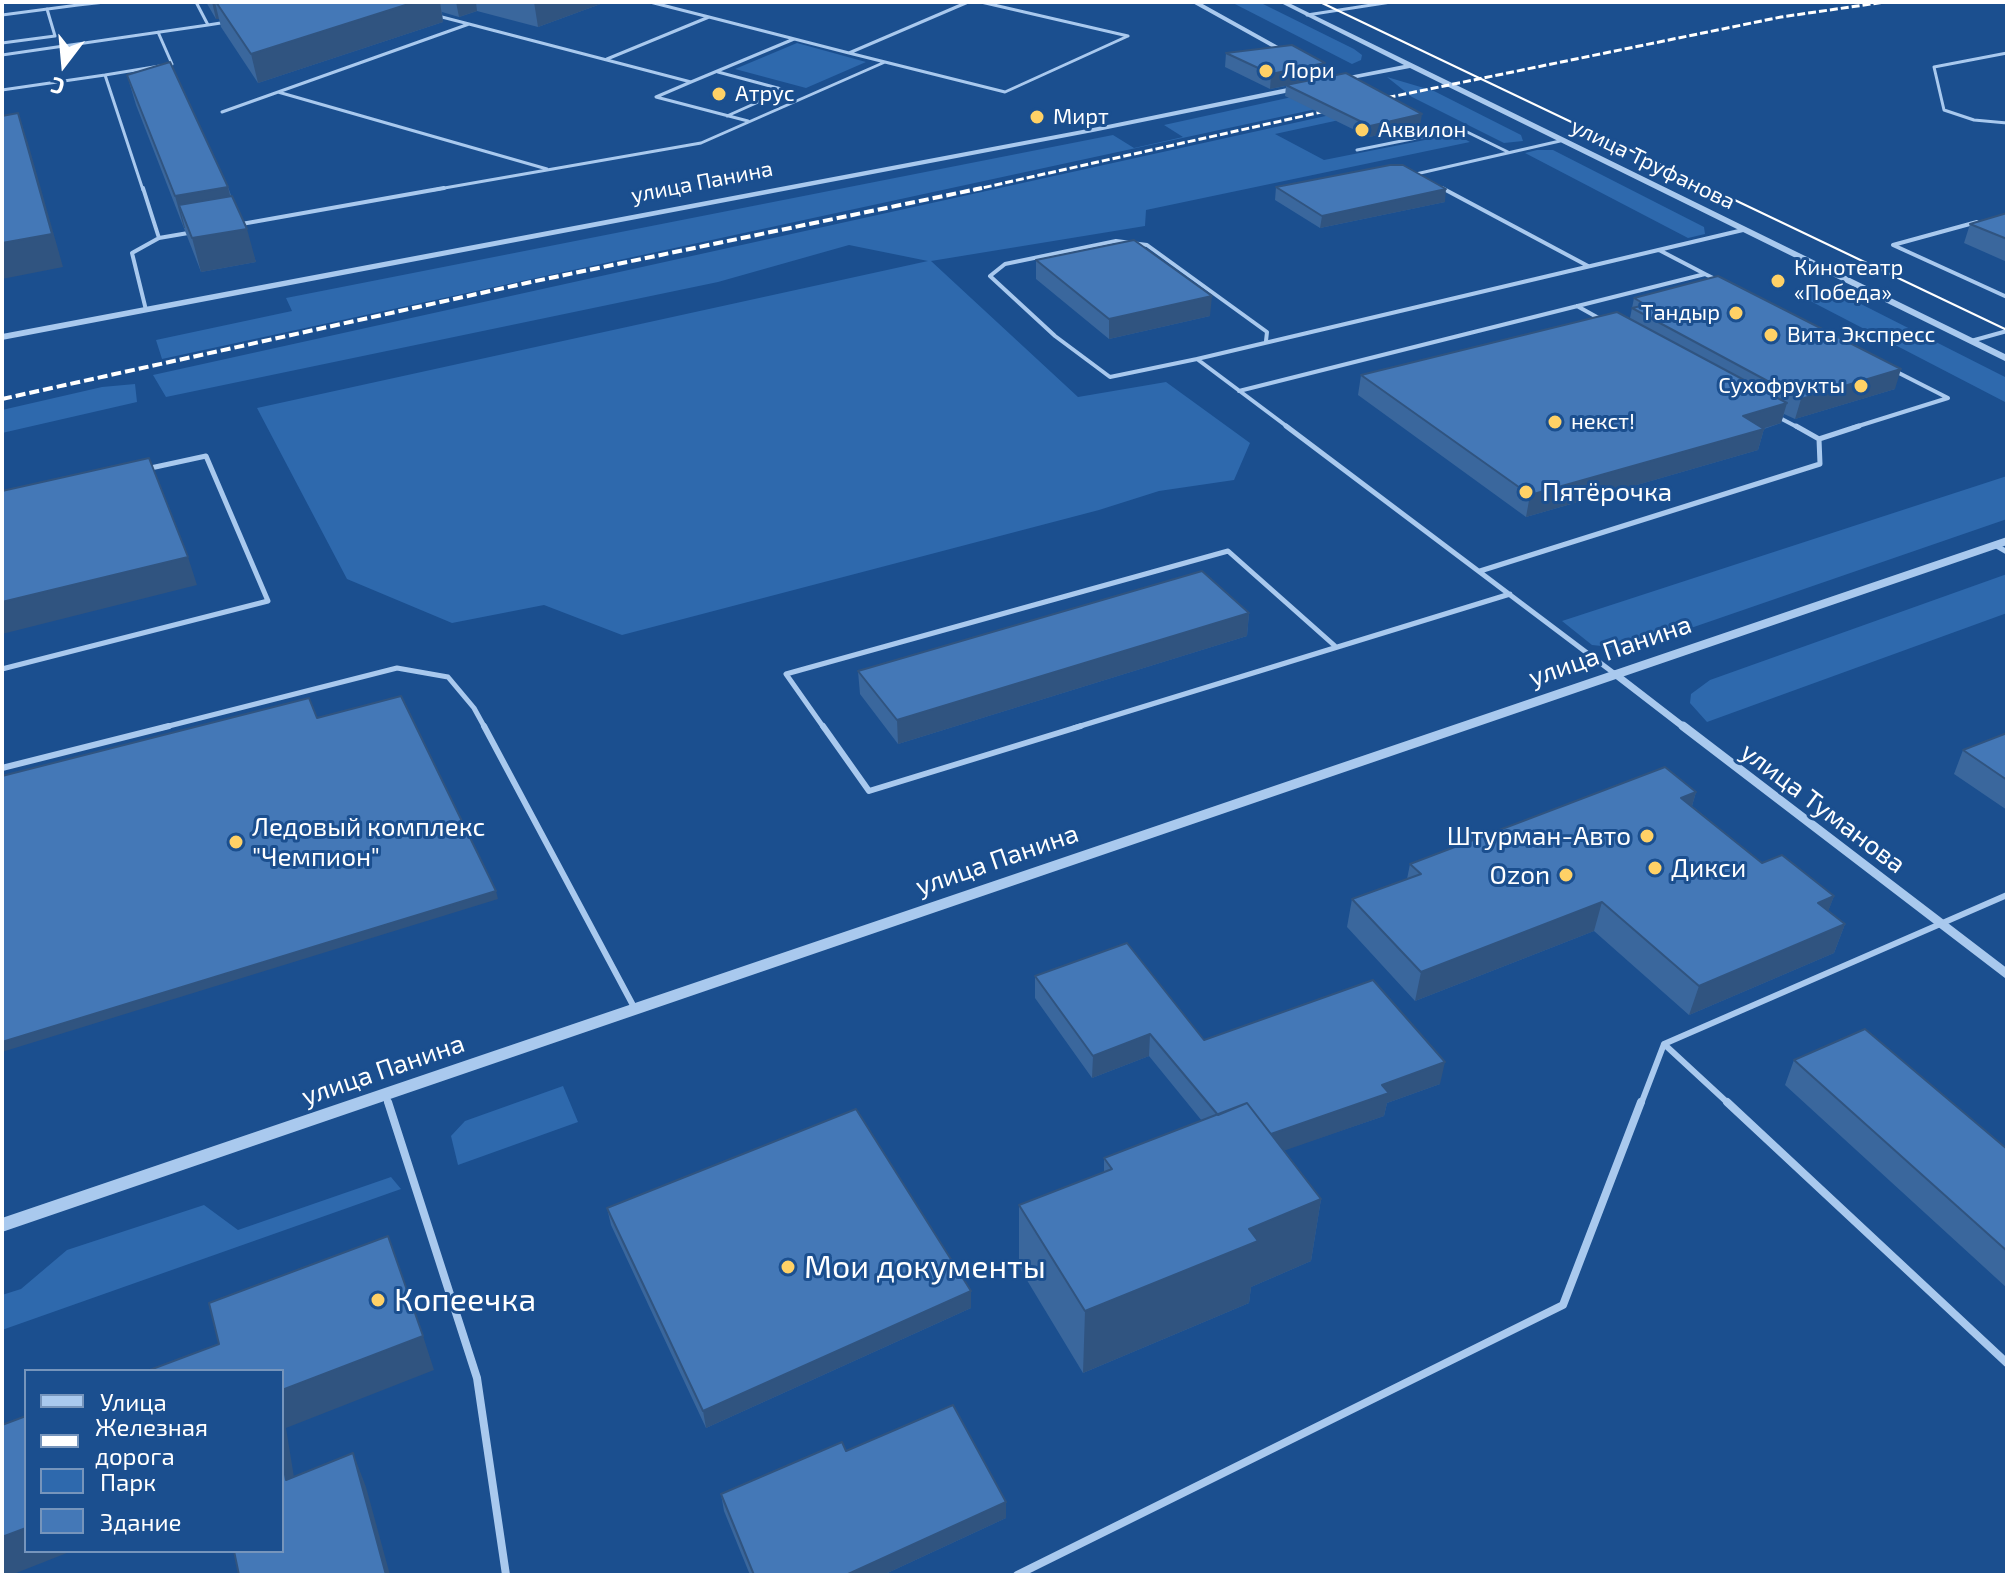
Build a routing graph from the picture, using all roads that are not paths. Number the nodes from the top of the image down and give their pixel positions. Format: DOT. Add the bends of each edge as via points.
graph roads {
  1 [pos="105,2"];
  2 [pos="196,2"];
  3 [pos="650,2"];
  4 [pos="968,2"];
  5 [pos="981,2"];
  6 [pos="1195,2"];
  7 [pos="1282,2"];
  8 [pos="1391,2"];
  9 [pos="78,4"];
  10 [pos="47,9"];
  11 [pos="428,13"];
  12 [pos="2,15"];
  13 [pos="1307,15"];
  14 [pos="709,17"];
  15 [pos="240,20"];
  16 [pos="469,24"];
  17 [pos="208,25"];
  18 [pos="158,32"];
  19 [pos="794,39"];
  20 [pos="2,43"];
  21 [pos="849,53"];
  22 [pos="2007,53"];
  23 [pos="1288,54"];
  24 [pos="2,55"];
  25 [pos="606,60"];
  26 [pos="885,62"];
  27 [pos="1408,66"];
  28 [pos="717,72"];
  29 [pos="105,75"];
  30 [pos="691,82"];
  31 [pos="1321,83"];
  32 [pos="1306,86"];
  33 [pos="2,90"];
  34 [pos="278,92"];
  35 [pos="2,112"];
  36 [pos="222,112"];
  37 [pos="727,116"];
  38 [pos="750,122"];
  39 [pos="2007,123"];
  40 [pos="2,136"];
  41 [pos="1560,141"];
  42 [pos="1357,150"];
  43 [pos="1508,152"];
  44 [pos="550,170"];
  45 [pos="1979,221"];
  46 [pos="235,225"];
  47 [pos="204,230"];
  48 [pos="1743,230"];
  49 [pos="159,238"];
  50 [pos="1659,250"];
  51 [pos="1588,266"];
  52 [pos="1705,274"];
  53 [pos="1732,288"];
  54 [pos="2007,297"];
  55 [pos="1577,306"];
  56 [pos="146,310"];
  57 [pos="1617,328"];
  58 [pos="2007,331"];
  59 [pos="2,337"];
  60 [pos="1266,341"];
  61 [pos="1971,341"];
  62 [pos="1197,359"];
  63 [pos="2007,359"];
  64 [pos="1881,364"];
  65 [pos="1239,391"];
  66 [pos="1765,410"];
  67 [pos="1819,439"];
  68 [pos="133,472"];
  69 [pos="2003,546"];
  70 [pos="1480,571"];
  71 [pos="1510,594"];
  72 [pos="1335,646"];
  73 [pos="2,669"];
  74 [pos="1615,674"];
  75 [pos="2,768"];
  76 [pos="2007,895"];
  77 [pos="1939,922"];
  78 [pos="2007,974"];
  79 [pos="635,1009"];
  80 [pos="1664,1044"];
  81 [pos="385,1094"];
  82 [pos="2,1225"];
  83 [pos="2007,1363"];
  84 [pos="506,1575"];
  85 [pos="1017,1575"];
  1 -- 9 [label="lane"];
  2 -- 17 [label="lane"];
  3 -- 14 [label="lane"];
  4 -- 21 [label="lane"];
  5 -- 26 [label="lane" via="1128,36 1005,92"];
  6 -- 23 [label="street"];
  7 -- 13 [label="street, улица Труфанова"];
  8 -- 13 [label="lane"];
  9 -- 10 [label="lane"];
  10 -- 12 [label="lane"];
  10 -- 20 [label="lane" via="55,36"];
  11 -- 16 [label="lane"];
  13 -- 27 [label="street, улица Труфанова"];
  14 -- 19 [label="lane"];
  14 -- 25 [label="lane"];
  15 -- 17 [label="lane"];
  16 -- 25 [label="lane"];
  16 -- 34 [label="lane"];
  17 -- 18 [label="lane"];
  18 -- 24 [label="lane"];
  18 -- 29 [label="lane" via="172,64"];
  19 -- 21 [label="lane"];
  19 -- 28 [label="lane"];
  21 -- 26 [label="lane"];
  22 -- 39 [label="lane" via="1934,67 1944,110"];
  25 -- 30 [label="lane"];
  26 -- 38 [label="lane"];
  27 -- 31 [label="street"];
  27 -- 41 [label="street, улица Труфанова"];
  28 -- 30 [label="lane"];
  28 -- 37 [label="lane" via="785,90"];
  29 -- 33 [label="lane"];
  29 -- 49 [label="lane"];
  30 -- 37 [label="lane" via="656,97"];
  32 -- 56 [label="street, улица Панина"];
  34 -- 36 [label="lane"];
  34 -- 44 [label="lane"];
  35 -- 40 [label="lane"];
  37 -- 38 [label="lane"];
  38 -- 44 [label="lane" via="701,143"];
  41 -- 43 [label="lane"];
  41 -- 48 [label="street, улица Труфанова"];
  42 -- 43 [label="lane" via="1461,129"];
  43 -- 51 [label="lane" via="1414,173"];
  44 -- 46 [label="lane"];
  45 -- 54 [label="lane" via="1893,245"];
  47 -- 49 [label="lane"];
  48 -- 50 [label="lane"];
  48 -- 61 [label="street, улица Труфанова"];
  49 -- 56 [label="lane" via="132,253"];
  50 -- 51 [label="lane"];
  50 -- 52 [label="lane"];
  51 -- 60 [label="lane"];
  52 -- 53 [label="lane"];
  52 -- 55 [label="lane"];
  55 -- 57 [label="lane"];
  55 -- 65 [label="lane"];
  56 -- 59 [label="street, улица Панина"];
  58 -- 61 [label="lane"];
  60 -- 62 [label="lane"];
  60 -- 62 [label="lane" via="1267,332 1147,245 1116,241 1005,264 990,276 1055,336 1110,377"];
  61 -- 63 [label="street, улица Труфанова"];
  62 -- 65 [label="lane"];
  64 -- 67 [label="lane" via="1948,398"];
  65 -- 70 [label="lane"];
  66 -- 67 [label="lane"];
  67 -- 70 [label="lane" via="1820,464"];
  68 -- 73 [label="lane" via="206,456 268,601"];
  69 -- 74 [label="street, улица Панина"];
  70 -- 71 [label="lane"];
  71 -- 72 [label="lane"];
  71 -- 74 [label="lane"];
  72 -- 72 [label="lane" via="869,791 786,674 1228,551"];
  74 -- 77 [label="street, улица Туманова"];
  74 -- 79 [label="street, улица Панина"];
  75 -- 79 [label="lane" via="397,668 448,677 474,708"];
  76 -- 77 [label="lane"];
  77 -- 78 [label="street, улица Туманова"];
  77 -- 80 [label="lane"];
  79 -- 81 [label="street, улица Панина"];
  80 -- 83 [label="lane"];
  80 -- 85 [label="lane" via="1563,1305"];
  81 -- 82 [label="street, улица Панина"];
  81 -- 84 [label="lane" via="477,1378"];
}
